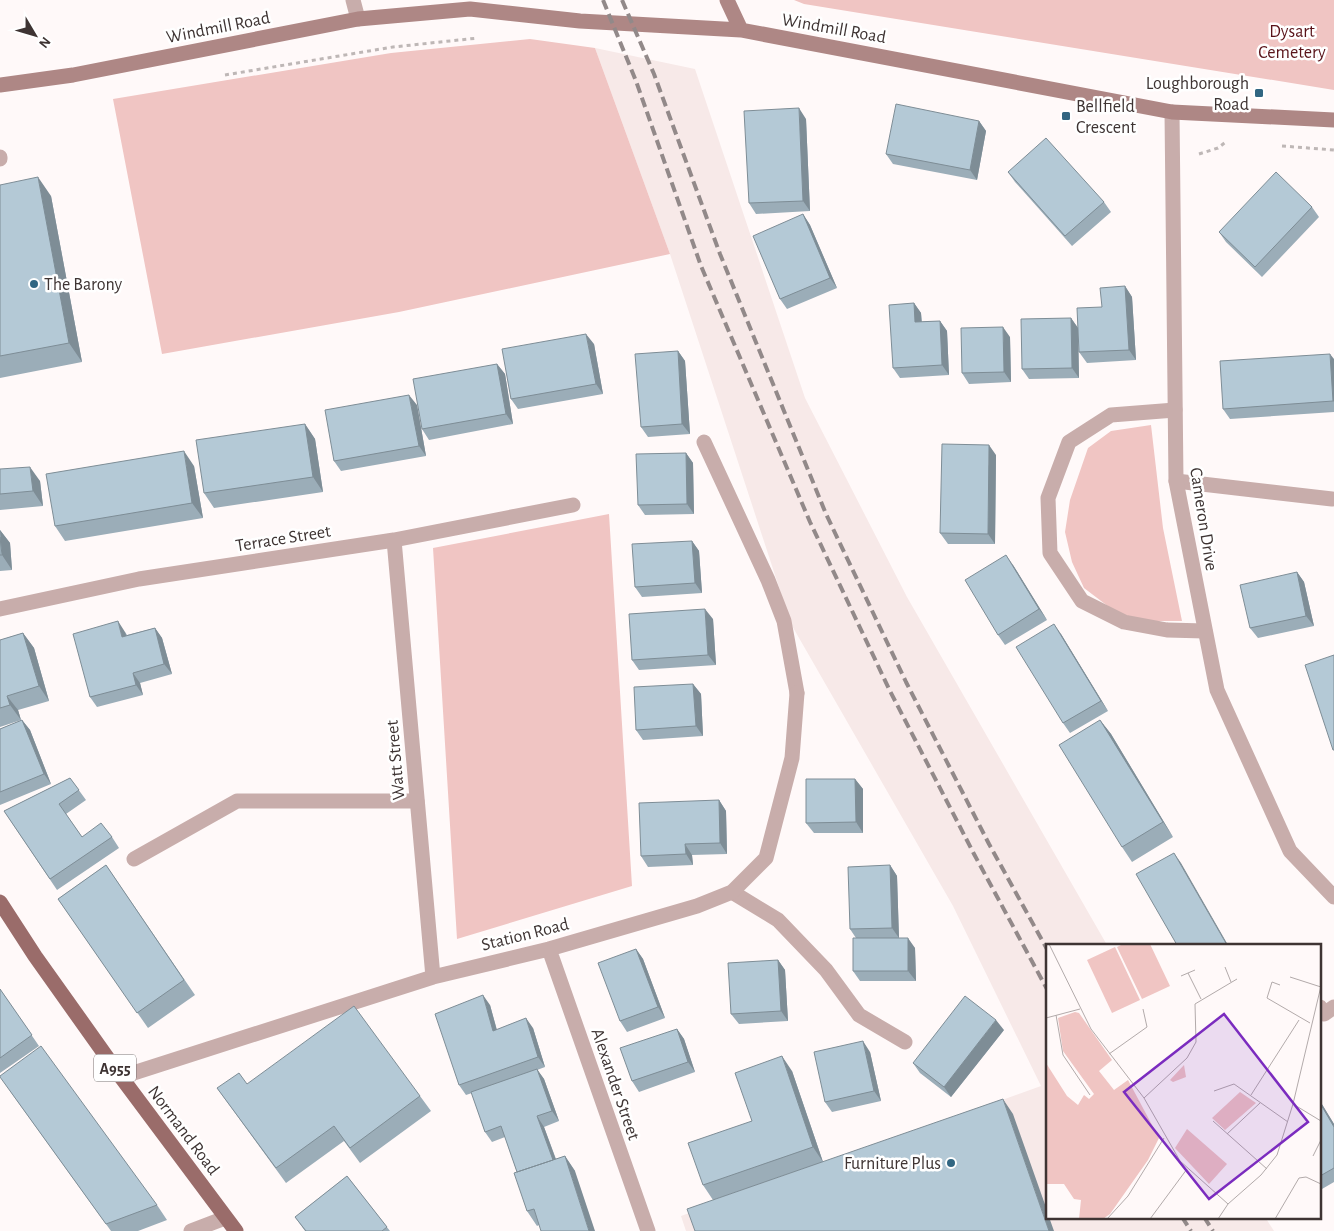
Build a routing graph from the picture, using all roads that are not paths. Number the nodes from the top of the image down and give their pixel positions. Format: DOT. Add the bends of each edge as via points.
graph roads {
  1 [pos="353,0"];
  2 [pos="727,0"];
  3 [pos="358,19"];
  4 [pos="741,30"];
  5 [pos="0,85"];
  6 [pos="1172,112"];
  7 [pos="1334,120"];
  8 [pos="1175,410"];
  9 [pos="704,442"];
  10 [pos="1176,481"];
  11 [pos="1332,499"];
  12 [pos="573,505"];
  13 [pos="394,540"];
  14 [pos="0,610"];
  15 [pos="1205,631"];
  16 [pos="417,801"];
  17 [pos="134,859"];
  18 [pos="732,892"];
  19 [pos="1334,897"];
  20 [pos="0,902"];
  21 [pos="549,949"];
  22 [pos="433,977"];
  23 [pos="1334,1007"];
  24 [pos="1322,1010"];
  25 [pos="905,1042"];
  26 [pos="122,1077"];
  27 [pos="225,1218"];
  28 [pos="191,1231"];
  29 [pos="236,1231"];
  30 [pos="648,1231"];
  1 -- 3 [label="street"];
  2 -- 4 [label="main road"];
  3 -- 4 [label="main road, Windmill Road" via="470,9 580,21"];
  3 -- 5 [label="main road, Windmill Road" via="72,75"];
  4 -- 6 [label="main road, Windmill Road"];
  6 -- 7 [label="main road, Windmill Road"];
  6 -- 8 [label="street, Cameron Drive"];
  8 -- 10 [label="street, Cameron Drive"];
  8 -- 15 [label="street" via="1111,415 1069,442 1048,498 1050,553 1082,601 1124,622 1166,630"];
  9 -- 18 [label="street, Station Road" via="784,621 797,693 792,758 766,858"];
  10 -- 11 [label="street"];
  10 -- 15 [label="street, Cameron Drive"];
  12 -- 13 [label="street, Terrace Street"];
  13 -- 14 [label="street, Terrace Street" via="139,579"];
  13 -- 16 [label="street, Watt Street"];
  15 -- 19 [label="street, Cameron Drive" via="1217,690 1290,851"];
  16 -- 17 [label="street" via="237,801"];
  16 -- 22 [label="street, Watt Street"];
  18 -- 21 [label="street, Station Road" via="697,906"];
  18 -- 25 [label="street" via="778,920 826,970 859,1014"];
  20 -- 26 [label="main road, Normand Road / A955"];
  21 -- 22 [label="street, Station Road"];
  21 -- 30 [label="street, Alexander Street"];
  22 -- 26 [label="street, Station Road"];
  23 -- 24 [label="street" via="1324,1014"];
  26 -- 27 [label="main road, Normand Road / A955"];
  27 -- 28 [label="street"];
  27 -- 29 [label="main road, Normand Road / A955"];
}
